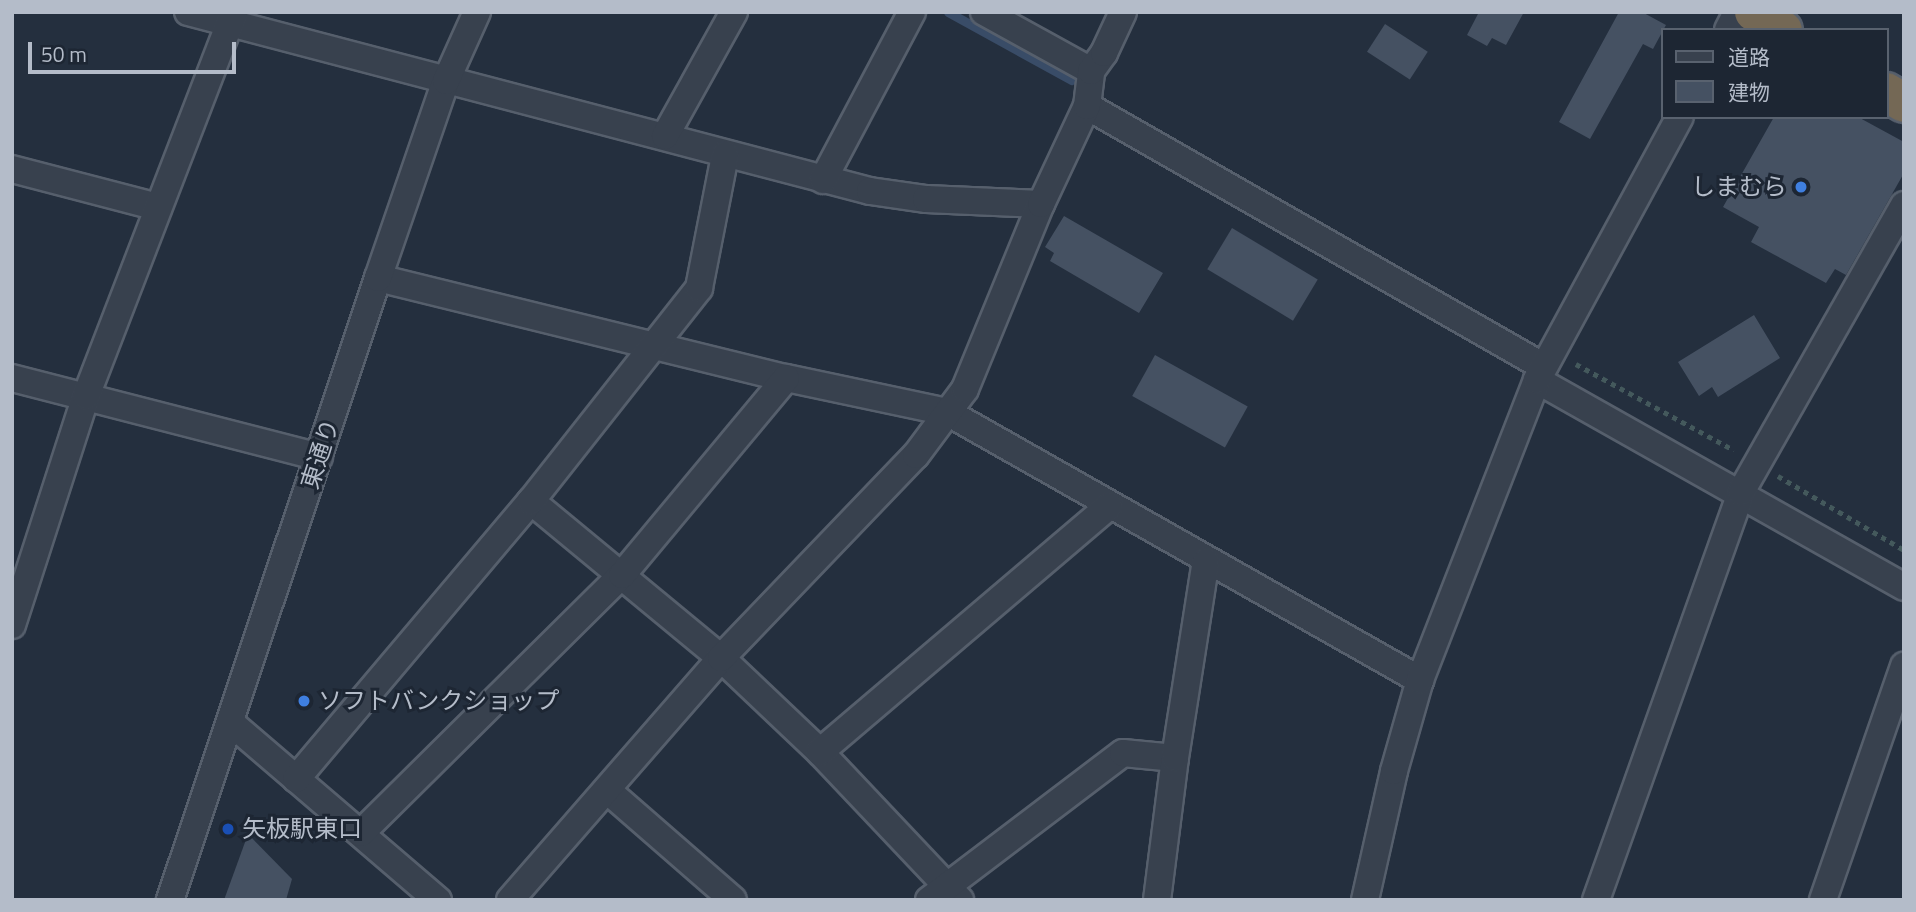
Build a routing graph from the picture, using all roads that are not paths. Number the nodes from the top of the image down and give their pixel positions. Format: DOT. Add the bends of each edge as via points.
graph roads {
  1 [pos="187,12"];
  2 [pos="477,12"];
  3 [pos="734,12"];
  4 [pos="912,12"];
  5 [pos="984,12"];
  6 [pos="1123,12"];
  7 [pos="1737,12"];
  8 [pos="1754,12"];
  9 [pos="232,18"];
  10 [pos="1729,28"];
  11 [pos="1780,28"];
  12 [pos="1091,71"];
  13 [pos="446,81"];
  14 [pos="1087,106"];
  15 [pos="1679,119"];
  16 [pos="664,136"];
  17 [pos="725,155"];
  18 [pos="12,169"];
  19 [pos="823,180"];
  20 [pos="1041,204"];
  21 [pos="1904,205"];
  22 [pos="158,207"];
  23 [pos="378,278"];
  24 [pos="654,344"];
  25 [pos="1541,373"];
  26 [pos="12,377"];
  27 [pos="786,378"];
  28 [pos="86,397"];
  29 [pos="947,412"];
  30 [pos="319,457"];
  31 [pos="1741,492"];
  32 [pos="531,501"];
  33 [pos="1109,506"];
  34 [pos="1206,561"];
  35 [pos="622,575"];
  36 [pos="1904,587"];
  37 [pos="14,612"];
  38 [pos="721,658"];
  39 [pos="1904,666"];
  40 [pos="1420,680"];
  41 [pos="230,722"];
  42 [pos="820,752"];
  43 [pos="1175,758"];
  44 [pos="296,779"];
  45 [pos="607,790"];
  46 [pos="361,834"];
  47 [pos="945,895"];
  48 [pos="170,900"];
  49 [pos="438,900"];
  50 [pos="510,900"];
  51 [pos="733,900"];
  52 [pos="1157,900"];
  53 [pos="1365,900"];
  54 [pos="1596,900"];
  55 [pos="1823,900"];
  1 -- 9 [label="street"];
  2 -- 13 [label="street, 東通り"];
  3 -- 16 [label="street"];
  4 -- 19 [label="street"];
  5 -- 12 [label="street"];
  6 -- 12 [label="street"];
  7 -- 10 [label="street"];
  8 -- 11 [label="highway"];
  9 -- 13 [label="street"];
  9 -- 22 [label="street"];
  12 -- 14 [label="street"];
  13 -- 16 [label="street"];
  13 -- 23 [label="street, 東通り"];
  14 -- 20 [label="street"];
  14 -- 25 [label="street"];
  15 -- 25 [label="street"];
  16 -- 17 [label="street"];
  17 -- 19 [label="street"];
  17 -- 24 [label="street" via="699,288"];
  18 -- 22 [label="street"];
  19 -- 20 [label="street" via="926,199"];
  20 -- 29 [label="street" via="965,389"];
  21 -- 31 [label="street"];
  22 -- 28 [label="street"];
  23 -- 24 [label="street"];
  23 -- 30 [label="street, 東通り"];
  24 -- 27 [label="street"];
  24 -- 32 [label="street"];
  25 -- 31 [label="street"];
  25 -- 40 [label="street"];
  26 -- 28 [label="street"];
  27 -- 29 [label="street"];
  27 -- 35 [label="street"];
  28 -- 30 [label="street"];
  28 -- 37 [label="street"];
  29 -- 33 [label="street"];
  29 -- 38 [label="street" via="916,455"];
  30 -- 41 [label="street, 東通り"];
  31 -- 36 [label="street"];
  31 -- 54 [label="street"];
  32 -- 35 [label="street"];
  32 -- 44 [label="street"];
  33 -- 34 [label="street"];
  33 -- 42 [label="street"];
  34 -- 40 [label="street"];
  34 -- 43 [label="street"];
  35 -- 38 [label="street"];
  35 -- 46 [label="street"];
  38 -- 42 [label="street"];
  38 -- 45 [label="street"];
  39 -- 55 [label="street"];
  40 -- 53 [label="street"];
  41 -- 44 [label="street"];
  41 -- 48 [label="street, 東通り"];
  42 -- 47 [label="street"];
  43 -- 47 [label="street" via="1124,753"];
  43 -- 52 [label="street"];
  44 -- 46 [label="street"];
  45 -- 50 [label="street"];
  45 -- 51 [label="street"];
  46 -- 49 [label="street"];
}
